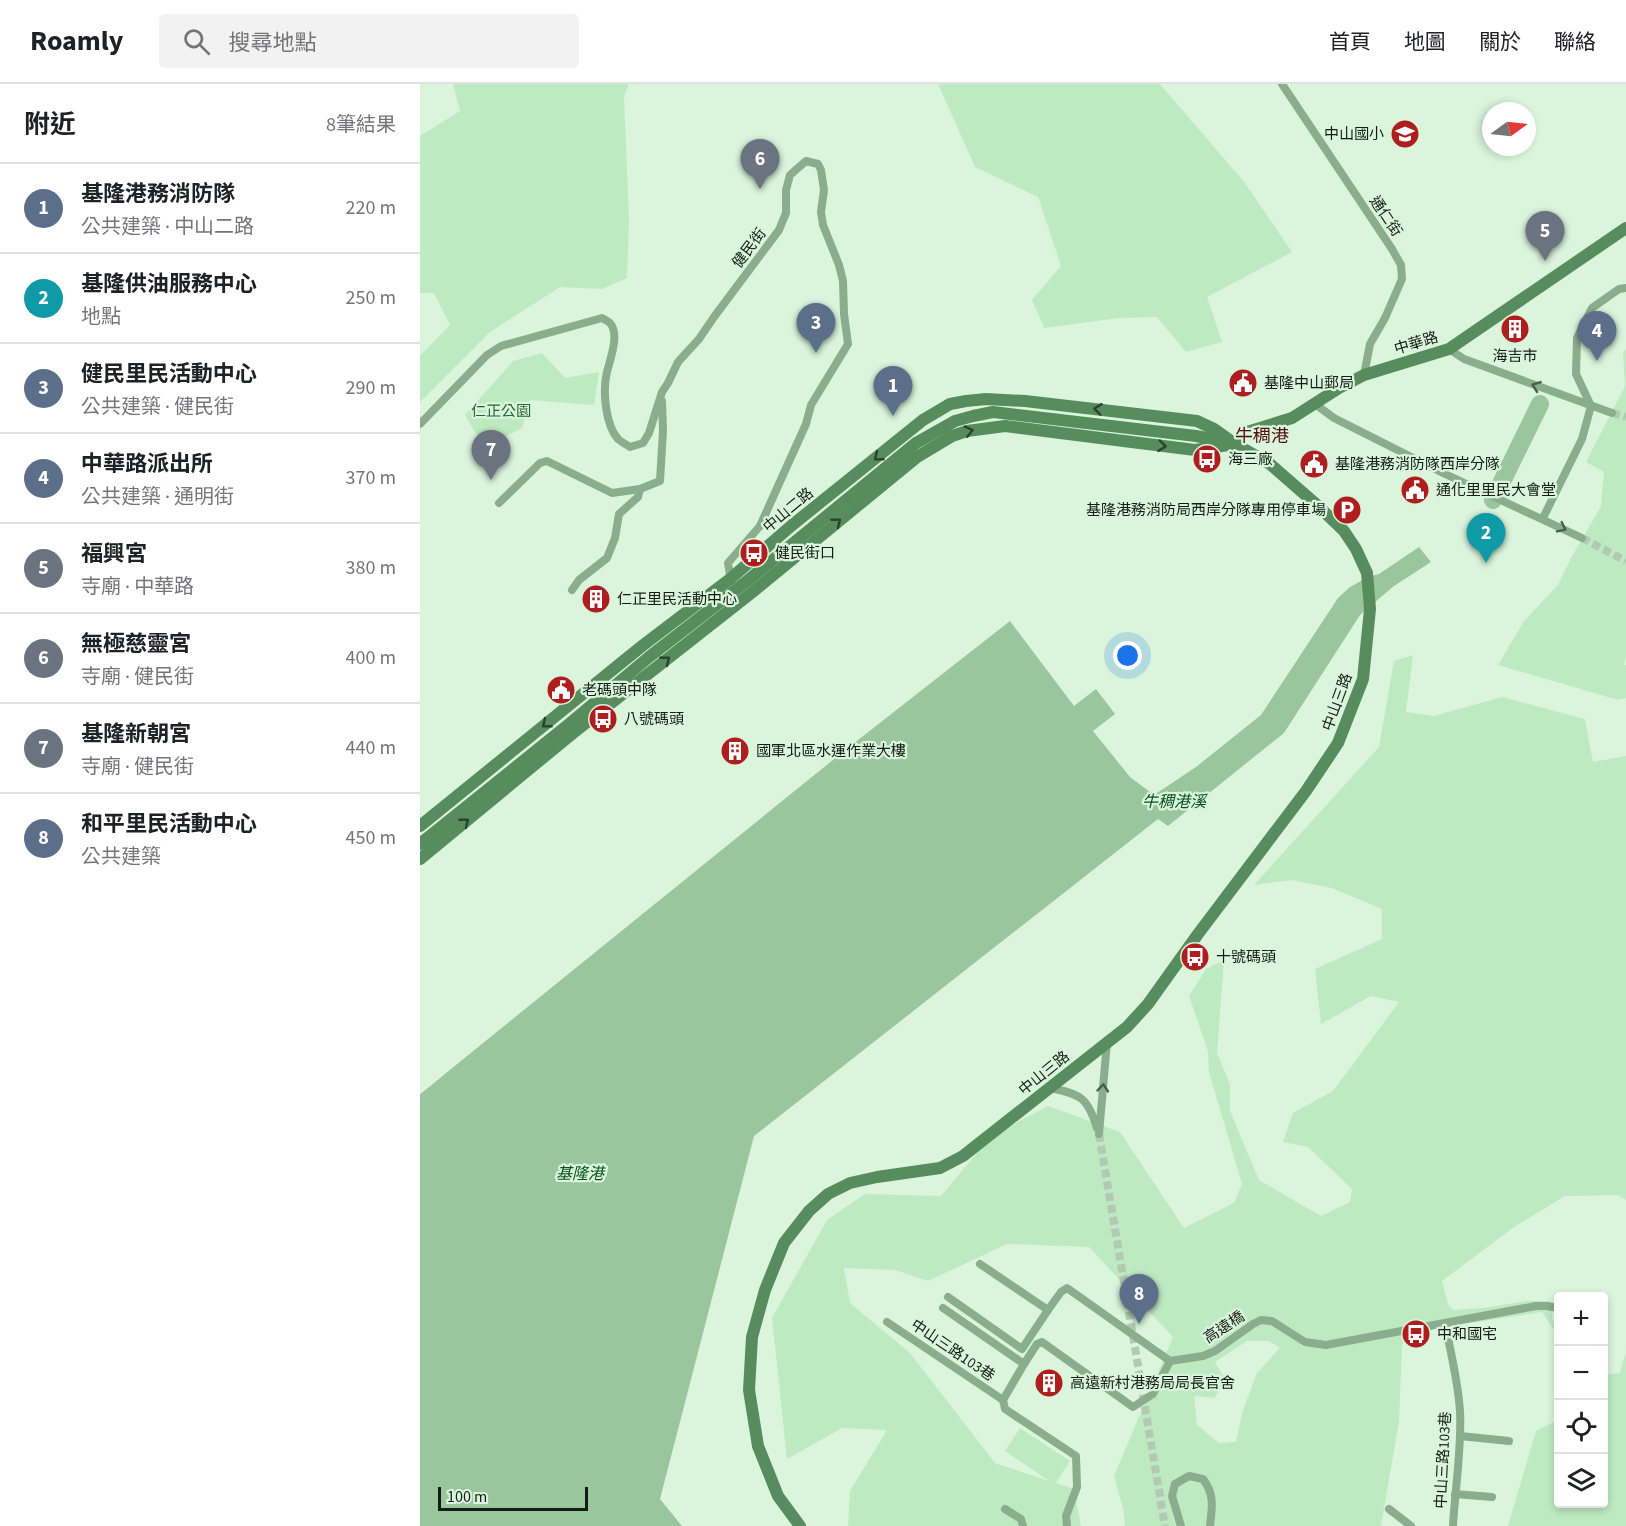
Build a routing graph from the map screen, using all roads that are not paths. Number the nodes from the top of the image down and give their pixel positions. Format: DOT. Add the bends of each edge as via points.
graph roads {
  1 [pos="1282,84"];
  2 [pos="1626,228"];
  3 [pos="1626,288"];
  4 [pos="1449,349"];
  5 [pos="1364,375"];
  6 [pos="662,392"];
  7 [pos="1315,404"];
  8 [pos="1591,406"];
  9 [pos="1612,413"];
  10 [pos="420,424"];
  11 [pos="1235,444"];
  12 [pos="640,489"];
  13 [pos="498,503"];
  14 [pos="1543,518"];
  15 [pos="1582,538"];
  16 [pos="1367,573"];
  17 [pos="736,589"];
  18 [pos="572,590"];
  19 [pos="420,826"];
  20 [pos="420,844"];
  21 [pos="420,859"];
  22 [pos="1107,1042"];
  23 [pos="1050,1088"];
  24 [pos="980,1263"];
  25 [pos="948,1297"];
  26 [pos="1554,1307"];
  27 [pos="942,1308"];
  28 [pos="1048,1310"];
  29 [pos="887,1322"];
  30 [pos="1445,1324"];
  31 [pos="1170,1361"];
  32 [pos="1024,1364"];
  33 [pos="1003,1401"];
  34 [pos="1460,1436"];
  35 [pos="1509,1441"];
  36 [pos="1455,1494"];
  37 [pos="1492,1497"];
  38 [pos="1005,1509"];
  39 [pos="1389,1509"];
  40 [pos="800,1526"];
  41 [pos="1023,1526"];
  42 [pos="1067,1526"];
  43 [pos="1181,1526"];
  44 [pos="1210,1526"];
  45 [pos="1412,1526"];
  46 [pos="1453,1526"];
  1 -- 5 [label="street, 通仁街" via="1401,265 1402,279 1370,344"];
  2 -- 4 [label="street, 中華路"];
  3 -- 8 [label="street" via="1592,308 1577,338 1576,374"];
  4 -- 5 [label="street, 中華路"];
  8 -- 4 [label="street, one-way" via="1464,359"];
  5 -- 7 [label="street, 中華路"];
  6 -- 10 [label="street, 健民街" via="643,443 630,447 619,440 604,404 614,334 611,324 602,318 501,346 487,355"];
  6 -- 12 [label="street" via="660,480"];
  6 -- 17 [label="street, 健民街" via="678,362 779,230 786,213 790,175 806,161 818,164 824,190 823,225 843,281 848,344 811,405 760,526 728,563"];
  7 -- 11 [label="street, 中華路" via="1292,418 1244,433"];
  7 -- 14 [label="street" via="1334,418 1443,473"];
  8 -- 9 [label="street"];
  8 -- 14 [label="street" via="1582,440"];
  11 -- 16 [label="street, 中山二路" via="1270,464 1344,531"];
  11 -- 17 [label="street, 中山二路" via="1195,450 1005,426 967,431 917,457"];
  11 -- 17 [label="street, 中山二路, one-way" via="1197,421 1026,401 986,399 950,404 923,420 791,526"];
  12 -- 13 [label="street" via="612,493 547,461 540,463"];
  12 -- 18 [label="street" via="638,497 620,514 606,558"];
  14 -- 15 [label="street, one-way"];
  16 -- 22 [label="street, 中山三路" via="1370,609 1363,678 1338,743 1148,1004"];
  17 -- 19 [label="street, 中山二路, one-way" via="642,646"];
  17 -- 20 [label="street, 中山二路"];
  21 -- 17 [label="street, one-way" via="573,733"];
  22 -- 23 [label="street, 中山三路"];
  23 -- 22 [label="street, one-way" via="1074,1093 1090,1107 1099,1134"];
  23 -- 40 [label="street, 中山三路" via="963,1156 940,1168 850,1183 828,1194 784,1243 752,1337 749,1390 758,1446 778,1496"];
  24 -- 28 [label="street"];
  25 -- 28 [label="street" via="1022,1348"];
  26 -- 30 [label="street" via="1536,1306"];
  27 -- 32 [label="street, 中山三路103巷"];
  28 -- 31 [label="street" via="1067,1288"];
  29 -- 33 [label="street, 中山三路103巷"];
  30 -- 31 [label="street, 高遠橋" via="1326,1345 1305,1342 1272,1321 1262,1320 1215,1352"];
  30 -- 34 [label="street, 中山三路103巷" via="1457,1379"];
  31 -- 32 [label="street, 中山三路103巷" via="1153,1394 1133,1407 1042,1342"];
  32 -- 33 [label="street, 中山三路103巷"];
  33 -- 42 [label="street, 中山三路103巷" via="1005,1409 1076,1456 1077,1487 1066,1516"];
  34 -- 35 [label="street"];
  34 -- 36 [label="street, 中山三路103巷"];
  36 -- 37 [label="street"];
  36 -- 46 [label="street, 中山三路103巷"];
  38 -- 41 [label="street" via="1021,1519"];
  39 -- 45 [label="street"];
  43 -- 44 [label="street" via="1172,1496 1174,1485 1188,1476 1203,1479 1211,1489"];
}
